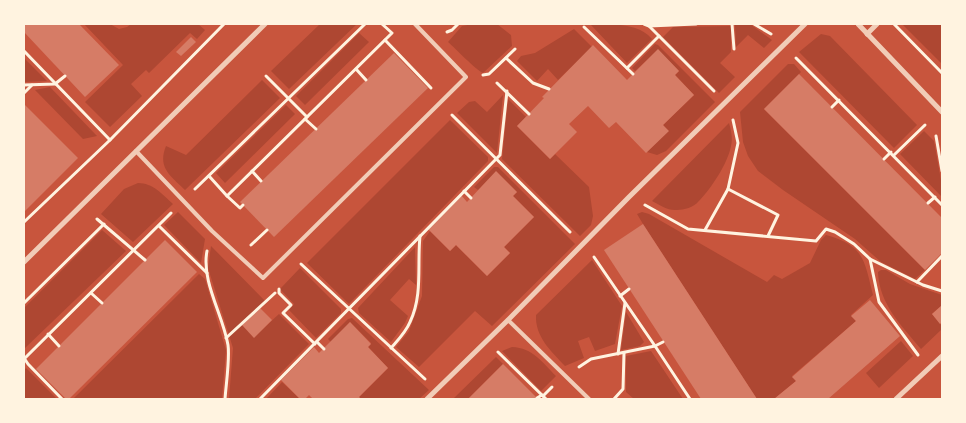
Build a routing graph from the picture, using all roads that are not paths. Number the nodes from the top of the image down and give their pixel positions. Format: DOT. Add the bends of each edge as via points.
graph roads {
  1 [pos="265,24"];
  2 [pos="415,24"];
  3 [pos="805,24"];
  4 [pos="858,24"];
  5 [pos="877,24"];
  6 [pos="868,34"];
  7 [pos="942,112"];
  8 [pos="136,152"];
  9 [pos="24,262"];
  10 [pos="508,320"];
  11 [pos="942,356"];
  12 [pos="427,399"];
  13 [pos="589,399"];
  14 [pos="896,399"];
  1 -- 8 [label="street"];
  2 -- 8 [label="lane" via="466,77 263,278 212,231"];
  3 -- 10 [label="street"];
  4 -- 6 [label="street"];
  5 -- 6 [label="street"];
  6 -- 7 [label="street"];
  8 -- 9 [label="street"];
  10 -- 12 [label="street"];
  10 -- 13 [label="lane"];
  11 -- 14 [label="street"];
}
